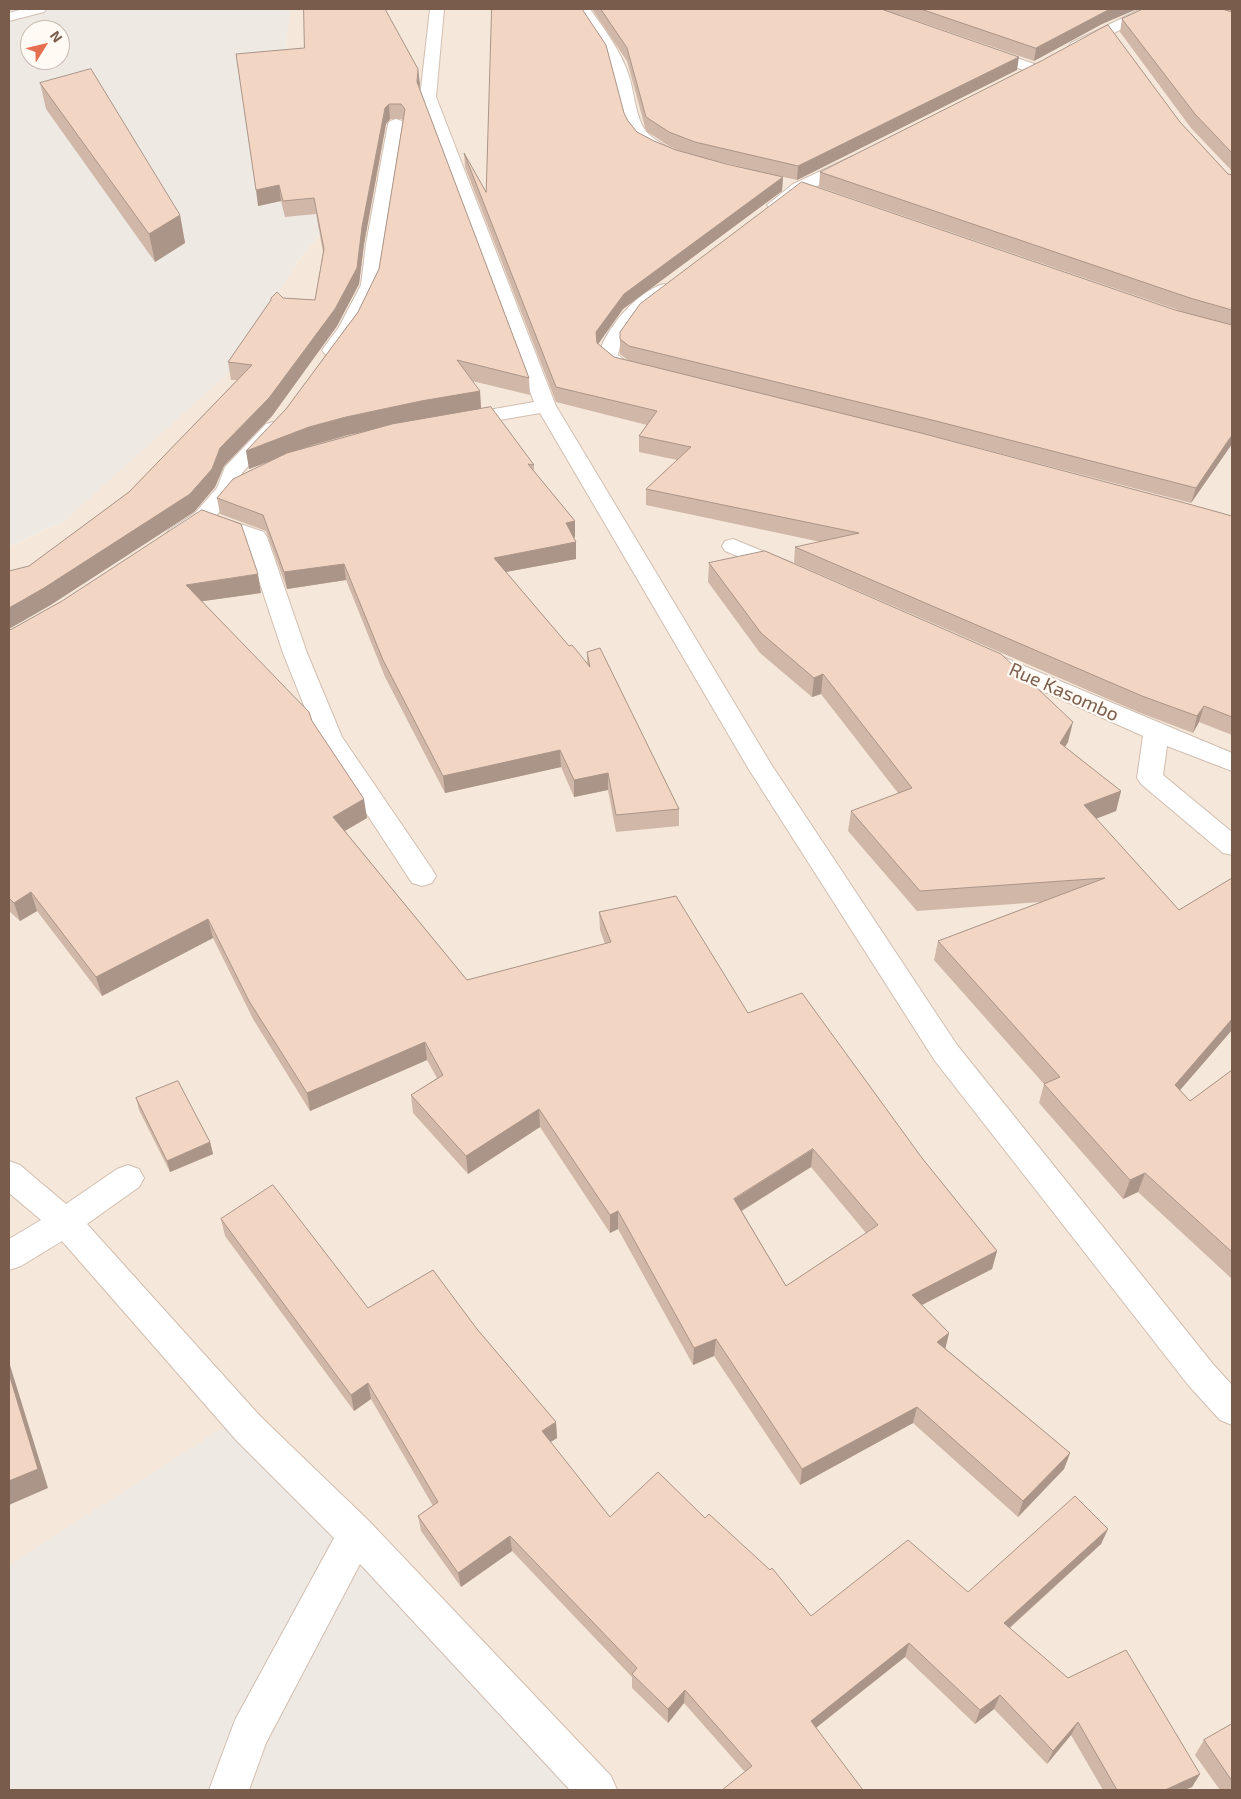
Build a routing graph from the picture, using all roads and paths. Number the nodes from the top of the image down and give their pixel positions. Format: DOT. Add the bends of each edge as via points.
graph roads {
  1 [pos="40,9"];
  2 [pos="437,9"];
  3 [pos="584,9"];
  4 [pos="1152,9"];
  5 [pos="9,17"];
  6 [pos="1108,29"];
  7 [pos="1120,45"];
  8 [pos="971,47"];
  9 [pos="1034,69"];
  10 [pos="1017,78"];
  11 [pos="396,124"];
  12 [pos="868,153"];
  13 [pos="680,158"];
  14 [pos="781,183"];
  15 [pos="799,188"];
  16 [pos="817,194"];
  17 [pos="759,218"];
  18 [pos="680,278"];
  19 [pos="320,367"];
  20 [pos="659,376"];
  21 [pos="546,406"];
  22 [pos="286,413"];
  23 [pos="445,424"];
  24 [pos="250,478"];
  25 [pos="227,489"];
  26 [pos="203,518"];
  27 [pos="163,545"];
  28 [pos="733,546"];
  29 [pos="805,578"];
  30 [pos="967,649"];
  31 [pos="1156,732"];
  32 [pos="1232,763"];
  33 [pos="1232,846"];
  34 [pos="422,876"];
  35 [pos="9,1174"];
  36 [pos="128,1178"];
  37 [pos="65,1222"];
  38 [pos="9,1256"];
  39 [pos="1232,1409"];
  40 [pos="356,1534"];
  41 [pos="229,1790"];
  42 [pos="597,1790"];
  1 -- 5 [label="street"];
  2 -- 21 [label="street" via="428,98"];
  3 -- 13 [label="street" via="617,62 637,134 662,152"];
  4 -- 6 [label="street"];
  6 -- 7 [label="street"];
  6 -- 9 [label="street"];
  8 -- 9 [label="street"];
  9 -- 10 [label="street"];
  11 -- 19 [label="street" via="374,244 370,285 348,328"];
  12 -- 15 [label="street"];
  14 -- 15 [label="street"];
  15 -- 16 [label="street"];
  15 -- 17 [label="street"];
  18 -- 20 [label="street" via="632,314 608,348 608,357 621,367"];
  21 -- 23 [label="street"];
  21 -- 39 [label="street" via="761,768 946,1053 1201,1376"];
  22 -- 25 [label="street" via="232,471"];
  24 -- 25 [label="street"];
  25 -- 26 [label="street"];
  26 -- 27 [label="street"];
  26 -- 34 [label="street" via="256,537 294,653 330,738"];
  28 -- 29 [label="street"];
  30 -- 31 [label="street, Rue Kasombo"];
  31 -- 32 [label="street, Rue Kasombo"];
  31 -- 33 [label="street" via="1150,778"];
  35 -- 37 [label="street"];
  36 -- 37 [label="street"];
  37 -- 38 [label="street"];
  37 -- 40 [label="street" via="248,1428"];
  40 -- 41 [label="street" via="249,1734"];
  40 -- 42 [label="street"];
}
